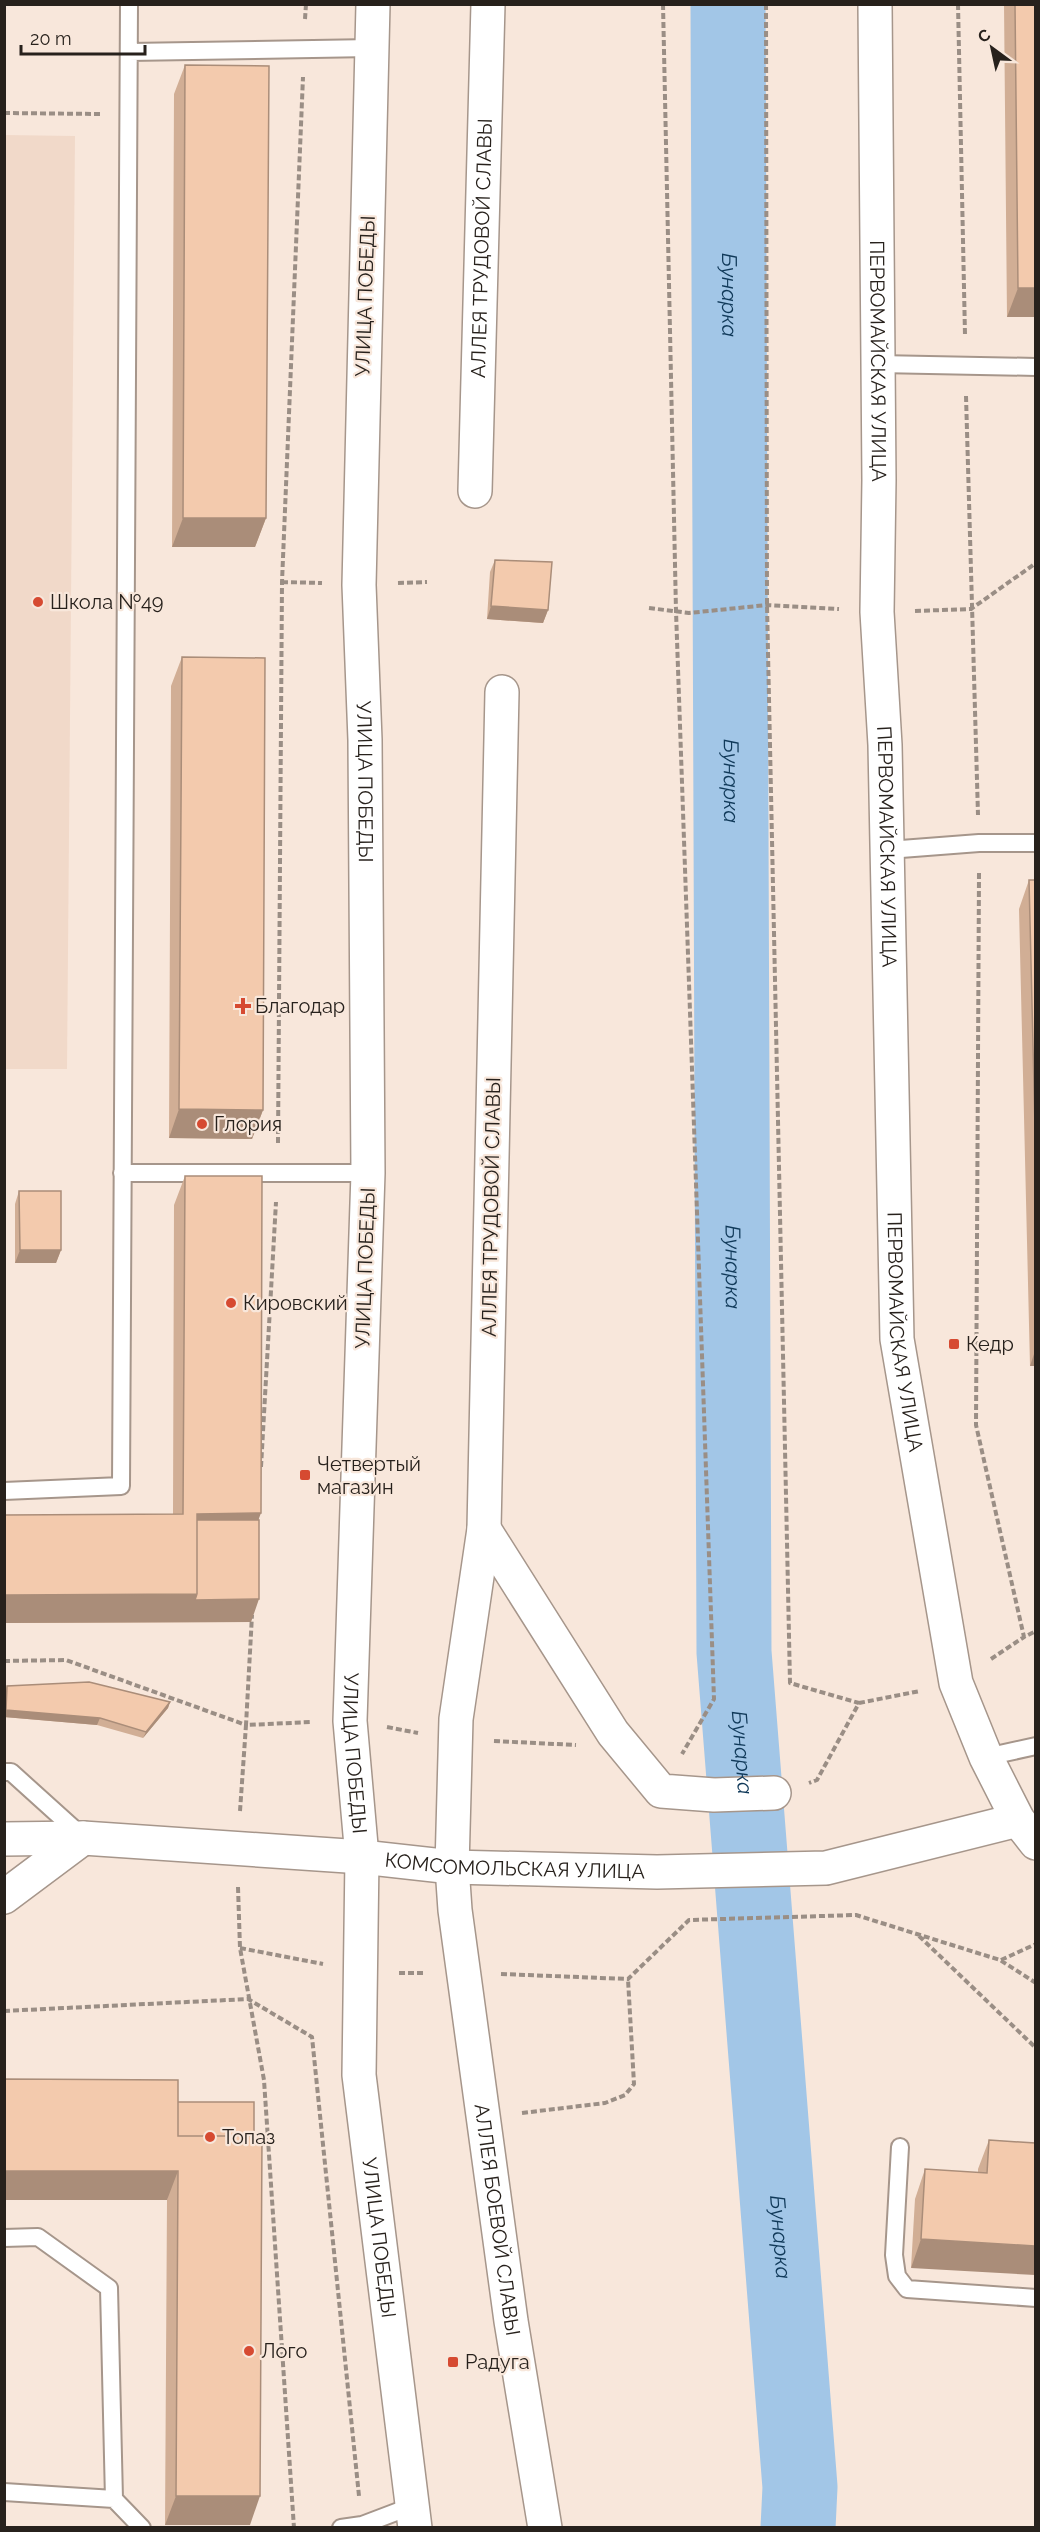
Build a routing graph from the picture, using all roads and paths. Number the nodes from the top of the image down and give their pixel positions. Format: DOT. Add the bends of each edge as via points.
graph roads {
  1 [pos="129,4"];
  2 [pos="306,4"];
  3 [pos="373,4"];
  4 [pos="488,4"];
  5 [pos="663,4"];
  6 [pos="766,4"];
  7 [pos="875,4"];
  8 [pos="372,48"];
  9 [pos="304,49"];
  10 [pos="129,52"];
  11 [pos="4,113"];
  12 [pos="128,114"];
  13 [pos="878,364"];
  14 [pos="1035,367"];
  15 [pos="475,491"];
  16 [pos="750,607"];
  17 [pos="649,608"];
  18 [pos="676,611"];
  19 [pos="502,693"];
  20 [pos="1035,843"];
  21 [pos="888,850"];
  22 [pos="122,1173"];
  23 [pos="368,1173"];
  24 [pos="278,1174"];
  25 [pos="260,1473"];
  26 [pos="4,1491"];
  27 [pos="484,1529"];
  28 [pos="253,1605"];
  29 [pos="4,1661"];
  30 [pos="1035,1746"];
  31 [pos="986,1757"];
  32 [pos="4,1772"];
  33 [pos="661,1791"];
  34 [pos="774,1793"];
  35 [pos="1027,1831"];
  36 [pos="83,1838"];
  37 [pos="4,1839"];
  38 [pos="362,1857"];
  39 [pos="452,1867"];
  40 [pos="4,1897"];
  41 [pos="917,1934"];
  42 [pos="1035,1944"];
  43 [pos="240,1948"];
  44 [pos="1000,1960"];
  45 [pos="464,1972"];
  46 [pos="628,1979"];
  47 [pos="1035,1983"];
  48 [pos="248,1999"];
  49 [pos="4,2011"];
  50 [pos="1035,2048"];
  51 [pos="483,2117"];
  52 [pos="900,2147"];
  53 [pos="4,2238"];
  54 [pos="1035,2298"];
  55 [pos="4,2492"];
  56 [pos="114,2499"];
  57 [pos="414,2517"];
  58 [pos="362,2525"];
  59 [pos="142,2528"];
  60 [pos="294,2528"];
  61 [pos="340,2528"];
  62 [pos="545,2528"];
  1 -- 10 [label="lane"];
  2 -- 9 [label="path"];
  3 -- 8 [label="main road, УЛИЦА ПОБЕДЫ"];
  4 -- 15 [label="main road, АЛЛЕЯ ТРУДОВОЙ СЛАВЫ"];
  5 -- 18 [label="path"];
  6 -- 34 [label="path" via="768,617 790,1683 859,1703 817,1780"];
  7 -- 13 [label="main road, ПЕРВОМАЙСКАЯ УЛИЦА"];
  8 -- 9 [label="lane"];
  8 -- 23 [label="main road, УЛИЦА ПОБЕДЫ" via="360,574"];
  9 -- 10 [label="lane"];
  9 -- 24 [label="path" via="282,582"];
  10 -- 12 [label="lane"];
  11 -- 12 [label="path"];
  12 -- 22 [label="lane"];
  13 -- 14 [label="lane"];
  13 -- 21 [label="main road, ПЕРВОМАЙСКАЯ УЛИЦА" via="877,612"];
  16 -- 18 [label="path"];
  17 -- 18 [label="path"];
  18 -- 33 [label="path" via="714,1699"];
  19 -- 27 [label="main road, АЛЛЕЯ ТРУДОВОЙ СЛАВЫ"];
  20 -- 21 [label="lane"];
  21 -- 31 [label="main road, ПЕРВОМАЙСКАЯ УЛИЦА" via="897,1339 956,1683"];
  22 -- 24 [label="lane"];
  22 -- 26 [label="lane" via="121,1486"];
  23 -- 24 [label="lane"];
  23 -- 38 [label="main road, УЛИЦА ПОБЕДЫ" via="350,1721"];
  24 -- 25 [label="path"];
  27 -- 33 [label="main road" via="613,1733"];
  27 -- 39 [label="main road, АЛЛЕЯ ТРУДОВОЙ СЛАВЫ" via="456,1719"];
  28 -- 29 [label="path" via="246,1725 66,1660"];
  30 -- 31 [label="lane"];
  31 -- 35 [label="main road, ПЕРВОМАЙСКАЯ УЛИЦА"];
  32 -- 36 [label="lane" via="11,1772"];
  33 -- 34 [label="main road" via="714,1795"];
  35 -- 39 [label="main road, КОМСОМОЛЬСКАЯ УЛИЦА" via="826,1868 657,1872"];
  36 -- 37 [label="main road, КОМСОМОЛЬСКАЯ УЛИЦА"];
  36 -- 38 [label="main road, КОМСОМОЛЬСКАЯ УЛИЦА"];
  36 -- 40 [label="main road"];
  38 -- 39 [label="main road, КОМСОМОЛЬСКАЯ УЛИЦА"];
  38 -- 57 [label="main road, УЛИЦА ПОБЕДЫ" via="359,2075"];
  39 -- 45 [label="main road, АЛЛЕЯ БОЕВОЙ СЛАВЫ"];
  41 -- 44 [label="path"];
  41 -- 46 [label="path" via="856,1915 689,1920"];
  41 -- 50 [label="path"];
  42 -- 44 [label="path"];
  43 -- 48 [label="path"];
  44 -- 47 [label="path"];
  45 -- 46 [label="path"];
  45 -- 51 [label="main road, АЛЛЕЯ БОЕВОЙ СЛАВЫ"];
  46 -- 51 [label="path" via="634,2084 625,2095 605,2103"];
  48 -- 49 [label="path"];
  48 -- 58 [label="path" via="312,2037"];
  48 -- 60 [label="path" via="264,2080"];
  51 -- 62 [label="main road, АЛЛЕЯ БОЕВОЙ СЛАВЫ"];
  52 -- 54 [label="lane" via="894,2255 897,2276 907,2289"];
  53 -- 56 [label="lane" via="38,2237 109,2288"];
  55 -- 56 [label="lane"];
  56 -- 59 [label="lane"];
  57 -- 58 [label="lane"];
  58 -- 61 [label="lane"];
}
